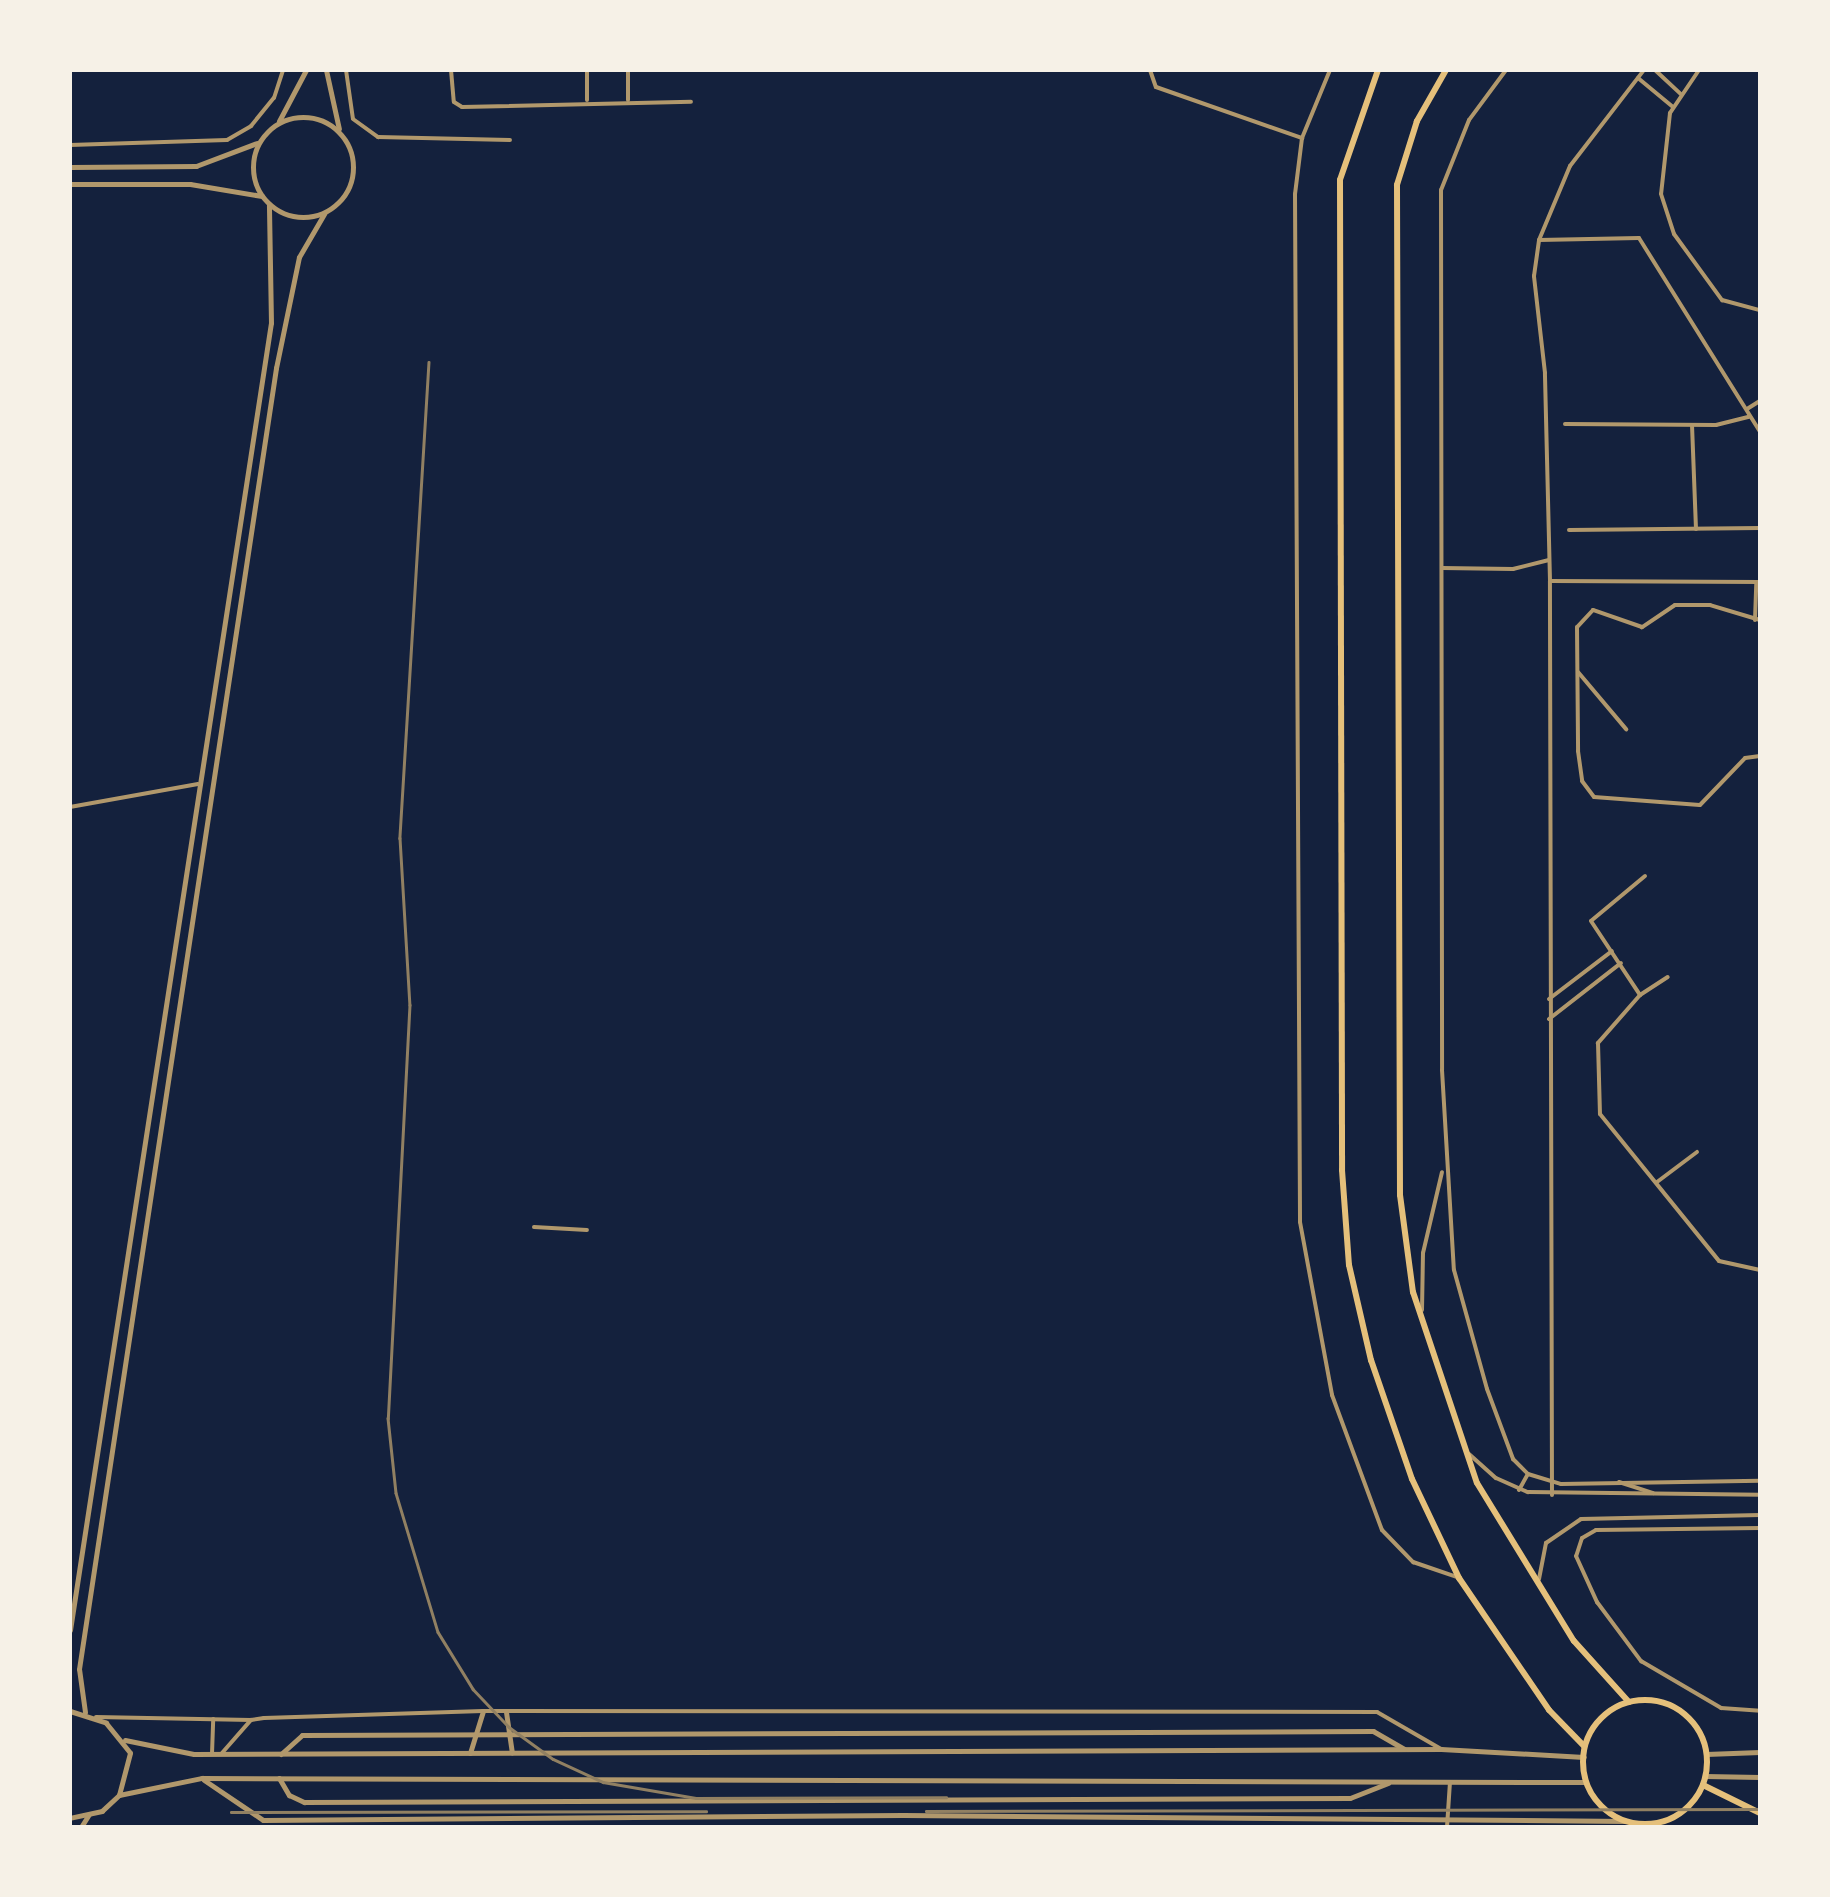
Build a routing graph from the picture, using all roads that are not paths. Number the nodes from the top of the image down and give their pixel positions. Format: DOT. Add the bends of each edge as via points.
graph roads {
  1 [pos="283,70"];
  2 [pos="306,70"];
  3 [pos="326,70"];
  4 [pos="346,70"];
  5 [pos="451,70"];
  6 [pos="587,70"];
  7 [pos="628,70"];
  8 [pos="1150,70"];
  9 [pos="1330,70"];
  10 [pos="1378,70"];
  11 [pos="1446,70"];
  12 [pos="1506,70"];
  13 [pos="1644,70"];
  14 [pos="1655,70"];
  15 [pos="1699,70"];
  16 [pos="1638,78"];
  17 [pos="1681,94"];
  18 [pos="587,102"];
  19 [pos="628,102"];
  20 [pos="690,102"];
  21 [pos="1673,107"];
  22 [pos="277,124"];
  23 [pos="340,132"];
  24 [pos="1302,138"];
  25 [pos="510,140"];
  26 [pos="259,142"];
  27 [pos="70,146"];
  28 [pos="70,167"];
  29 [pos="70,184"];
  30 [pos="262,196"];
  31 [pos="269,205"];
  32 [pos="324,214"];
  33 [pos="1539,240"];
  34 [pos="1760,310"];
  35 [pos="1760,401"];
  36 [pos="1746,409"];
  37 [pos="1751,416"];
  38 [pos="1565,424"];
  39 [pos="1692,425"];
  40 [pos="1760,432"];
  41 [pos="1760,528"];
  42 [pos="1696,529"];
  43 [pos="1569,530"];
  44 [pos="1549,560"];
  45 [pos="1442,568"];
  46 [pos="1550,581"];
  47 [pos="1758,582"];
  48 [pos="1758,620"];
  49 [pos="1578,672"];
  50 [pos="1626,729"];
  51 [pos="1760,756"];
  52 [pos="198,784"];
  53 [pos="70,807"];
  54 [pos="1645,876"];
  55 [pos="1612,951"];
  56 [pos="1620,964"];
  57 [pos="1668,977"];
  58 [pos="1640,996"];
  59 [pos="1549,999"];
  60 [pos="1549,1019"];
  61 [pos="1697,1152"];
  62 [pos="1443,1168"];
  63 [pos="1657,1182"];
  64 [pos="534,1227"];
  65 [pos="587,1230"];
  66 [pos="1760,1270"];
  67 [pos="1422,1321"];
  68 [pos="1465,1451"];
  69 [pos="1528,1474"];
  70 [pos="1760,1480"];
  71 [pos="1615,1481"];
  72 [pos="1552,1482"];
  73 [pos="1519,1490"];
  74 [pos="1552,1494"];
  75 [pos="1760,1494"];
  76 [pos="1659,1495"];
  77 [pos="1760,1515"];
  78 [pos="1646,1518"];
  79 [pos="1760,1528"];
  80 [pos="1649,1529"];
  81 [pos="1459,1578"];
  82 [pos="1539,1588"];
  83 [pos="70,1630"];
  84 [pos="1629,1702"];
  85 [pos="482,1711"];
  86 [pos="1760,1711"];
  87 [pos="70,1712"];
  88 [pos="85,1712"];
  89 [pos="506,1712"];
  90 [pos="96,1717"];
  91 [pos="214,1718"];
  92 [pos="251,1720"];
  93 [pos="474,1736"];
  94 [pos="510,1736"];
  95 [pos="124,1740"];
  96 [pos="1584,1746"];
  97 [pos="1405,1749"];
  98 [pos="1441,1749"];
  99 [pos="1760,1752"];
  100 [pos="470,1753"];
  101 [pos="512,1753"];
  102 [pos="212,1754"];
  103 [pos="221,1754"];
  104 [pos="281,1754"];
  105 [pos="1706,1754"];
  106 [pos="1584,1757"];
  107 [pos="202,1778"];
  108 [pos="278,1778"];
  109 [pos="1760,1778"];
  110 [pos="1450,1781"];
  111 [pos="1704,1781"];
  112 [pos="1391,1782"];
  113 [pos="1586,1782"];
  114 [pos="118,1795"];
  115 [pos="89,1814"];
  116 [pos="1760,1814"];
  117 [pos="70,1818"];
  118 [pos="570,1818"];
  119 [pos="1446,1818"];
  120 [pos="1628,1821"];
  121 [pos="1652,1824"];
  122 [pos="81,1827"];
  123 [pos="570,1827"];
  124 [pos="1446,1827"];
  125 [pos="1669,1827"];
  1 -- 27 [label="street" via="274,98 252,126 227,140"];
  2 -- 22 [label="street"];
  3 -- 23 [label="street" via="331,117"];
  4 -- 25 [label="street" via="352,119 378,137"];
  5 -- 18 [label="street" via="454,102 462,107"];
  6 -- 18 [label="street"];
  7 -- 19 [label="street"];
  8 -- 24 [label="street" via="1151,83 1162,90"];
  9 -- 24 [label="street"];
  10 -- 81 [label="main road" via="1340,180 1342,1170 1349,1265 1370,1360 1412,1479"];
  11 -- 67 [label="main road" via="1417,121 1397,184 1400,1195"];
  12 -- 45 [label="street" via="1464,130 1441,190"];
  13 -- 16 [label="street"];
  14 -- 17 [label="street"];
  15 -- 17 [label="street"];
  16 -- 21 [label="street"];
  16 -- 33 [label="street" via="1570,166"];
  17 -- 21 [label="street"];
  18 -- 19 [label="street"];
  19 -- 20 [label="street"];
  21 -- 34 [label="street" via="1660,188 1671,228 1722,300"];
  22 -- 23 [label="street" via="310,117"];
  22 -- 26 [label="street"];
  23 -- 32 [label="street" via="350,146 354,177"];
  24 -- 81 [label="street" via="1296,194 1301,1234 1332,1395 1382,1530 1412,1562"];
  26 -- 28 [label="street" via="196,166"];
  26 -- 30 [label="street" via="253,160"];
  29 -- 30 [label="street" via="190,184"];
  30 -- 31 [label="street"];
  31 -- 32 [label="street" via="305,218"];
  31 -- 52 [label="street" via="271,323"];
  32 -- 88 [label="street" via="299,257 276,368 79,1670"];
  33 -- 36 [label="street" via="1639,238"];
  33 -- 44 [label="street" via="1534,276 1545,373"];
  35 -- 36 [label="street"];
  36 -- 37 [label="street"];
  37 -- 39 [label="street"];
  37 -- 40 [label="street"];
  38 -- 39 [label="street"];
  39 -- 42 [label="street"];
  41 -- 42 [label="street"];
  42 -- 43 [label="street"];
  44 -- 45 [label="street" via="1513,569"];
  44 -- 46 [label="street"];
  45 -- 62 [label="street"];
  46 -- 47 [label="street"];
  46 -- 59 [label="street"];
  47 -- 48 [label="street"];
  48 -- 49 [label="street" via="1710,605 1668,607 1642,628 1585,612 1577,628"];
  49 -- 50 [label="street"];
  49 -- 51 [label="street" via="1582,781 1594,797 1700,805 1745,758"];
  52 -- 53 [label="street"];
  52 -- 83 [label="street"];
  54 -- 55 [label="street" via="1591,921"];
  55 -- 56 [label="street"];
  55 -- 59 [label="street"];
  56 -- 58 [label="street"];
  56 -- 60 [label="street"];
  57 -- 58 [label="street"];
  58 -- 63 [label="street" via="1598,1043 1598,1107"];
  59 -- 60 [label="street"];
  60 -- 72 [label="street"];
  61 -- 63 [label="street"];
  62 -- 67 [label="street" via="1423,1253"];
  62 -- 69 [label="street" via="1460,1297 1513,1460"];
  63 -- 66 [label="street" via="1719,1262"];
  64 -- 65 [label="street"];
  67 -- 68 [label="main road"];
  68 -- 73 [label="street"];
  68 -- 82 [label="main road"];
  69 -- 72 [label="street"];
  69 -- 73 [label="street"];
  70 -- 71 [label="street"];
  71 -- 72 [label="street"];
  71 -- 76 [label="street"];
  72 -- 74 [label="street"];
  73 -- 74 [label="street"];
  74 -- 76 [label="street"];
  75 -- 76 [label="street"];
  77 -- 78 [label="street"];
  78 -- 80 [label="street"];
  78 -- 82 [label="street" via="1565,1524 1546,1543"];
  79 -- 80 [label="street"];
  80 -- 86 [label="street" via="1596,1530 1582,1538 1576,1556 1597,1602 1648,1666 1722,1708"];
  81 -- 96 [label="main road" via="1548,1710"];
  82 -- 84 [label="main road" via="1604,1680"];
  84 -- 96 [label="main road" via="1600,1720"];
  84 -- 105 [label="main road" via="1648,1700 1685,1715"];
  85 -- 89 [label="street"];
  85 -- 92 [label="street"];
  85 -- 93 [label="street"];
  87 -- 88 [label="street"];
  88 -- 90 [label="street"];
  89 -- 94 [label="street"];
  89 -- 98 [label="street" via="1377,1712"];
  90 -- 91 [label="street"];
  90 -- 95 [label="street"];
  91 -- 92 [label="street"];
  91 -- 102 [label="street"];
  92 -- 103 [label="street"];
  93 -- 94 [label="street"];
  93 -- 100 [label="street"];
  93 -- 104 [label="street" via="302,1735"];
  94 -- 97 [label="street" via="1374,1731"];
  94 -- 101 [label="street"];
  95 -- 102 [label="street"];
  95 -- 114 [label="street" via="129,1767"];
  96 -- 106 [label="main road"];
  97 -- 98 [label="street"];
  97 -- 101 [label="street"];
  98 -- 106 [label="street"];
  99 -- 105 [label="street"];
  100 -- 101 [label="street"];
  100 -- 104 [label="street"];
  102 -- 103 [label="street"];
  103 -- 104 [label="street"];
  105 -- 111 [label="main road"];
  106 -- 113 [label="main road"];
  107 -- 108 [label="street"];
  107 -- 114 [label="street"];
  107 -- 118 [label="street" via="262,1820"];
  108 -- 112 [label="street"];
  108 -- 112 [label="street" via="289,1795 304,1802 1350,1798"];
  109 -- 111 [label="street"];
  110 -- 112 [label="street"];
  110 -- 113 [label="street"];
  110 -- 119 [label="street"];
  111 -- 116 [label="main road"];
  111 -- 121 [label="main road" via="1679,1814"];
  113 -- 120 [label="main road" via="1605,1809"];
  114 -- 115 [label="street"];
  115 -- 117 [label="street"];
  115 -- 122 [label="street"];
  118 -- 119 [label="street"];
  118 -- 123 [label="street"];
  119 -- 120 [label="street"];
  119 -- 124 [label="street"];
  120 -- 121 [label="main road"];
  121 -- 125 [label="main road"];
}
